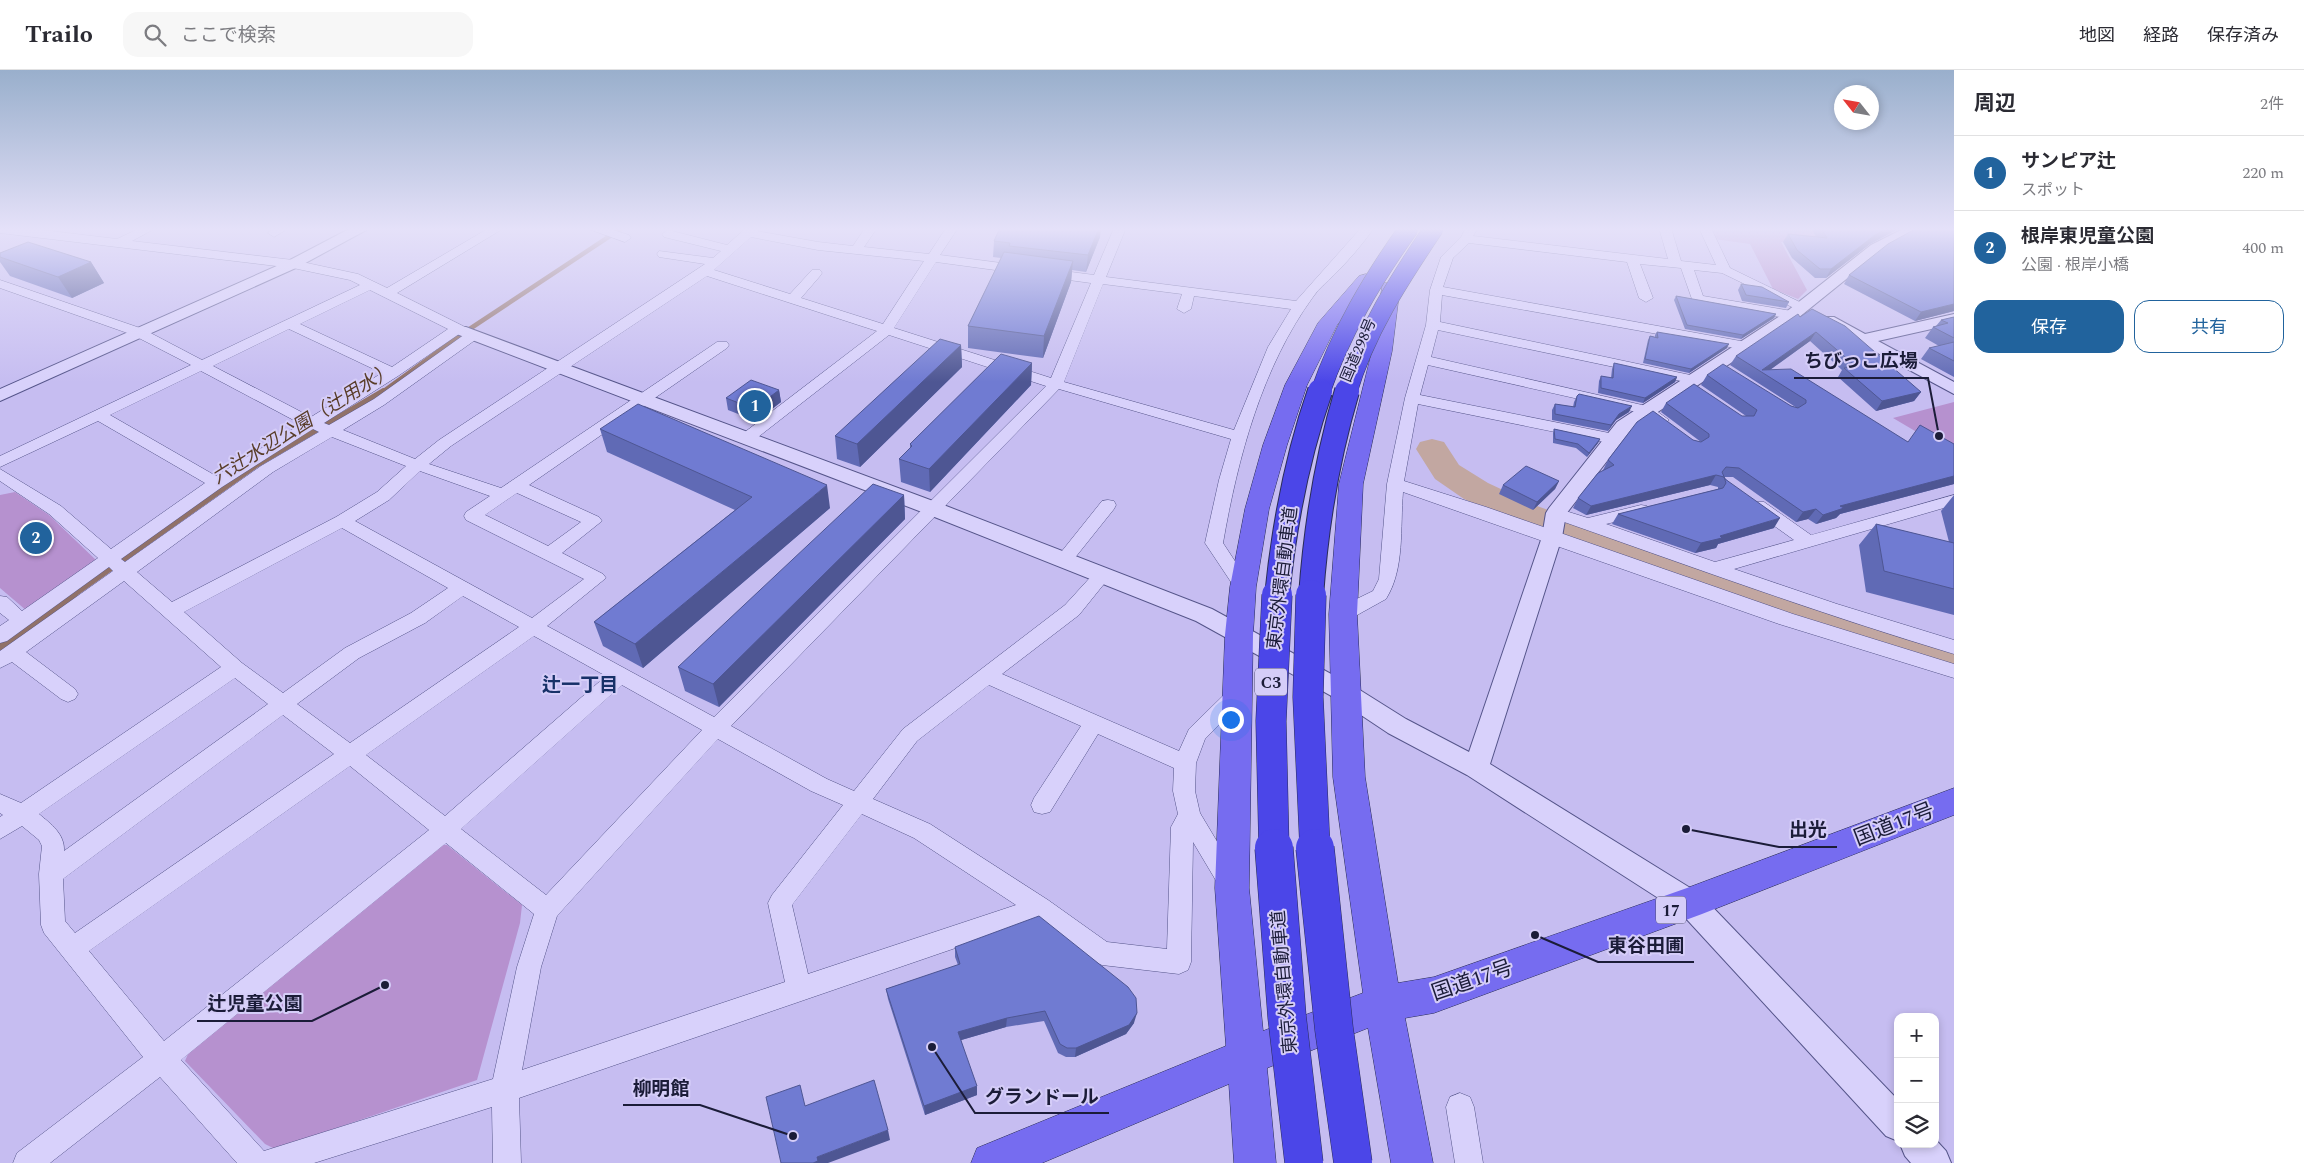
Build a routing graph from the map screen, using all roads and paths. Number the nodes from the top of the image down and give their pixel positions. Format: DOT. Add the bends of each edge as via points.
graph roads {
  1 [pos="261,279"];
  2 [pos="360,279"];
  3 [pos="412,279"];
  4 [pos="692,279"];
  5 [pos="740,279"];
  6 [pos="810,279"];
  7 [pos="919,279"];
  8 [pos="1091,279"];
  9 [pos="1322,279"];
  10 [pos="1376,279"];
  11 [pos="1380,279"];
  12 [pos="1382,279"];
  13 [pos="1400,279"];
  14 [pos="1440,279"];
  15 [pos="1639,279"];
  16 [pos="1688,279"];
  17 [pos="1741,279"];
  18 [pos="1836,279"];
  19 [pos="1099,280"];
  20 [pos="1379,282"];
  21 [pos="0,284"];
  22 [pos="370,284"];
  23 [pos="1436,290"];
  24 [pos="1189,291"];
  25 [pos="387,294"];
  26 [pos="1646,298"];
  27 [pos="793,300"];
  28 [pos="1300,306"];
  29 [pos="1184,309"];
  30 [pos="1796,310"];
  31 [pos="1954,319"];
  32 [pos="289,324"];
  33 [pos="1433,325"];
  34 [pos="886,330"];
  35 [pos="465,332"];
  36 [pos="142,334"];
  37 [pos="1864,339"];
  38 [pos="722,345"];
  39 [pos="1746,346"];
  40 [pos="1423,360"];
  41 [pos="1717,365"];
  42 [pos="202,366"];
  43 [pos="559,368"];
  44 [pos="394,373"];
  45 [pos="1734,375"];
  46 [pos="1056,384"];
  47 [pos="1695,386"];
  48 [pos="1954,389"];
  49 [pos="1316,390"];
  50 [pos="0,396"];
  51 [pos="1339,397"];
  52 [pos="1412,398"];
  53 [pos="643,399"];
  54 [pos="1646,410"];
  55 [pos="99,416"];
  56 [pos="322,427"];
  57 [pos="1670,427"];
  58 [pos="1240,436"];
  59 [pos="747,438"];
  60 [pos="1614,438"];
  61 [pos="0,462"];
  62 [pos="417,465"];
  63 [pos="5,483"];
  64 [pos="216,484"];
  65 [pos="1395,484"];
  66 [pos="510,491"];
  67 [pos="1742,494"];
  68 [pos="1954,500"];
  69 [pos="1108,505"];
  70 [pos="1653,507"];
  71 [pos="934,508"];
  72 [pos="1556,513"];
  73 [pos="342,521"];
  74 [pos="1586,524"];
  75 [pos="1552,537"];
  76 [pos="1807,541"];
  77 [pos="549,554"];
  78 [pos="1064,560"];
  79 [pos="118,565"];
  80 [pos="1713,568"];
  81 [pos="1102,575"];
  82 [pos="1243,587"];
  83 [pos="462,588"];
  84 [pos="0,602"];
  85 [pos="171,611"];
  86 [pos="1343,614"];
  87 [pos="22,621"];
  88 [pos="531,628"];
  89 [pos="1239,635"];
  90 [pos="0,636"];
  91 [pos="1954,647"];
  92 [pos="6,656"];
  93 [pos="236,668"];
  94 [pos="1954,671"];
  95 [pos="620,675"];
  96 [pos="987,676"];
  97 [pos="1239,692"];
  98 [pos="1346,693"];
  99 [pos="68,694"];
  100 [pos="283,704"];
  101 [pos="1095,722"];
  102 [pos="717,727"];
  103 [pos="350,754"];
  104 [pos="1185,762"];
  105 [pos="1476,768"];
  106 [pos="858,802"];
  107 [pos="1042,805"];
  108 [pos="1952,805"];
  109 [pos="10,808"];
  110 [pos="1189,815"];
  111 [pos="0,829"];
  112 [pos="445,830"];
  113 [pos="51,874"];
  114 [pos="1232,888"];
  115 [pos="1690,903"];
  116 [pos="1040,908"];
  117 [pos="547,910"];
  118 [pos="73,948"];
  119 [pos="799,990"];
  120 [pos="1383,1004"];
  121 [pos="1246,1057"];
  122 [pos="162,1059"];
  123 [pos="506,1089"];
  124 [pos="1460,1107"];
  125 [pos="1894,1120"];
  126 [pos="1920,1148"];
  127 [pos="26,1163"];
  128 [pos="256,1163"];
  129 [pos="269,1163"];
  130 [pos="507,1163"];
  131 [pos="992,1163"];
  132 [pos="1254,1163"];
  133 [pos="1304,1163"];
  134 [pos="1353,1163"];
  135 [pos="1412,1163"];
  136 [pos="1469,1163"];
  137 [pos="1934,1163"];
  1 -- 36 [label="street"];
  2 -- 22 [label="street"];
  3 -- 25 [label="street"];
  4 -- 43 [label="street"];
  5 -- 27 [label="street"];
  6 -- 27 [label="street"];
  7 -- 34 [label="street"];
  8 -- 19 [label="street"];
  9 -- 28 [label="street"];
  10 -- 133 [label="highway, 東京外環自動車道 / C3, bridge" via="1346,327 1329,366 1302,450 1280,566 1270,699 1276,904"];
  11 -- 20 [label="highway, 国道298号"];
  12 -- 20 [label="highway, 国道298号"];
  13 -- 134 [label="highway, 東京外環自動車道 / C3, bridge" via="1387,298 1354,370 1331,456 1322,501 1309,626 1311,806 1338,1074"];
  14 -- 23 [label="street"];
  15 -- 26 [label="street"];
  16 -- 30 [label="street" via="1698,298"];
  17 -- 30 [label="street"];
  18 -- 30 [label="street"];
  19 -- 24 [label="street"];
  19 -- 46 [label="street"];
  20 -- 49 [label="highway, 国道298号" via="1348,313"];
  20 -- 51 [label="highway, 国道298号" via="1376,308"];
  20 -- 82 [label="highway" via="1328,323 1296,385 1256,509"];
  20 -- 86 [label="highway" via="1382,351 1351,484"];
  21 -- 36 [label="street"];
  22 -- 25 [label="street"];
  22 -- 32 [label="street"];
  23 -- 33 [label="street"];
  23 -- 39 [label="street"];
  24 -- 28 [label="street"];
  24 -- 29 [label="street"];
  25 -- 35 [label="street"];
  27 -- 34 [label="street"];
  28 -- 58 [label="street" via="1262,376"];
  30 -- 37 [label="street"];
  30 -- 39 [label="street"];
  31 -- 37 [label="street"];
  32 -- 42 [label="street"];
  32 -- 44 [label="street"];
  33 -- 40 [label="street"];
  33 -- 47 [label="street"];
  34 -- 46 [label="street"];
  34 -- 59 [label="street"];
  35 -- 43 [label="street"];
  35 -- 44 [label="street"];
  35 -- 56 [label="street" via="379,402"];
  36 -- 42 [label="street"];
  36 -- 50 [label="street"];
  37 -- 48 [label="street"];
  38 -- 53 [label="street"];
  39 -- 41 [label="street"];
  40 -- 52 [label="street"];
  40 -- 54 [label="street"];
  41 -- 45 [label="street"];
  41 -- 47 [label="street"];
  42 -- 55 [label="street"];
  42 -- 56 [label="street"];
  43 -- 53 [label="street"];
  43 -- 62 [label="street"];
  44 -- 56 [label="street"];
  46 -- 58 [label="street"];
  46 -- 71 [label="street"];
  47 -- 54 [label="street"];
  52 -- 60 [label="street"];
  52 -- 65 [label="street"];
  53 -- 59 [label="street"];
  53 -- 66 [label="street"];
  54 -- 57 [label="street"];
  54 -- 60 [label="street"];
  55 -- 61 [label="street"];
  55 -- 64 [label="street"];
  56 -- 62 [label="street"];
  56 -- 64 [label="street"];
  56 -- 79 [label="street" via="267,469"];
  58 -- 82 [label="street" via="1214,543"];
  59 -- 71 [label="street"];
  60 -- 72 [label="street"];
  62 -- 66 [label="street"];
  62 -- 73 [label="street" via="383,496"];
  63 -- 79 [label="street" via="55,510"];
  64 -- 79 [label="street"];
  65 -- 75 [label="street" via="1457,502"];
  65 -- 86 [label="street" via="1388,579 1380,595"];
  66 -- 77 [label="street" via="472,516"];
  66 -- 77 [label="street" via="592,521"];
  67 -- 76 [label="street"];
  68 -- 76 [label="street"];
  69 -- 78 [label="street"];
  70 -- 74 [label="street"];
  71 -- 78 [label="street"];
  71 -- 102 [label="street"];
  72 -- 74 [label="street"];
  72 -- 75 [label="street"];
  73 -- 83 [label="street"];
  73 -- 85 [label="street"];
  74 -- 80 [label="street"];
  75 -- 94 [label="street" via="1722,598 1888,653"];
  75 -- 105 [label="street"];
  76 -- 80 [label="street"];
  77 -- 88 [label="street" via="597,578"];
  78 -- 81 [label="street"];
  79 -- 85 [label="street"];
  79 -- 87 [label="street"];
  79 -- 92 [label="street"];
  80 -- 91 [label="street" via="1830,609"];
  81 -- 89 [label="street" via="1204,615"];
  81 -- 96 [label="street" via="1072,610"];
  82 -- 89 [label="highway"];
  83 -- 88 [label="street"];
  83 -- 100 [label="street" via="418,618 352,654"];
  84 -- 87 [label="street"];
  85 -- 93 [label="street"];
  86 -- 98 [label="highway"];
  87 -- 90 [label="street"];
  88 -- 95 [label="street"];
  88 -- 103 [label="street"];
  89 -- 97 [label="highway"];
  89 -- 98 [label="street"];
  92 -- 99 [label="street"];
  93 -- 100 [label="street"];
  93 -- 109 [label="street"];
  95 -- 102 [label="street"];
  95 -- 112 [label="street"];
  96 -- 101 [label="street"];
  96 -- 106 [label="street" via="910,735"];
  97 -- 104 [label="street" via="1196,735"];
  97 -- 114 [label="highway"];
  98 -- 105 [label="street" via="1397,726"];
  98 -- 120 [label="highway" via="1349,777"];
  100 -- 103 [label="street"];
  100 -- 113 [label="street"];
  101 -- 104 [label="street"];
  101 -- 107 [label="street"];
  102 -- 106 [label="street" via="819,785"];
  102 -- 117 [label="street"];
  103 -- 112 [label="street"];
  103 -- 118 [label="street"];
  104 -- 110 [label="street" via="1184,791"];
  105 -- 115 [label="street"];
  106 -- 116 [label="street" via="922,831"];
  106 -- 119 [label="street" via="780,903"];
  108 -- 115 [label="highway, 国道17号 / 17"];
  109 -- 111 [label="street"];
  109 -- 113 [label="street" via="48,834 54,846"];
  110 -- 114 [label="street"];
  110 -- 116 [label="street" via="1182,827 1179,962 1102,953"];
  112 -- 117 [label="street"];
  112 -- 122 [label="street"];
  113 -- 118 [label="street" via="53,925"];
  114 -- 121 [label="highway"];
  115 -- 120 [label="highway, 国道17号 / 17" via="1434,995"];
  115 -- 125 [label="street"];
  116 -- 119 [label="street"];
  117 -- 123 [label="street" via="529,967"];
  118 -- 122 [label="street"];
  119 -- 123 [label="street"];
  120 -- 121 [label="highway, 国道17号 / 17"];
  120 -- 135 [label="highway"];
  121 -- 131 [label="highway, 国道17号 / 17"];
  121 -- 132 [label="highway"];
  122 -- 127 [label="street"];
  122 -- 128 [label="street"];
  123 -- 129 [label="street"];
  123 -- 130 [label="street"];
  124 -- 136 [label="street"];
  126 -- 137 [label="street"];
}
